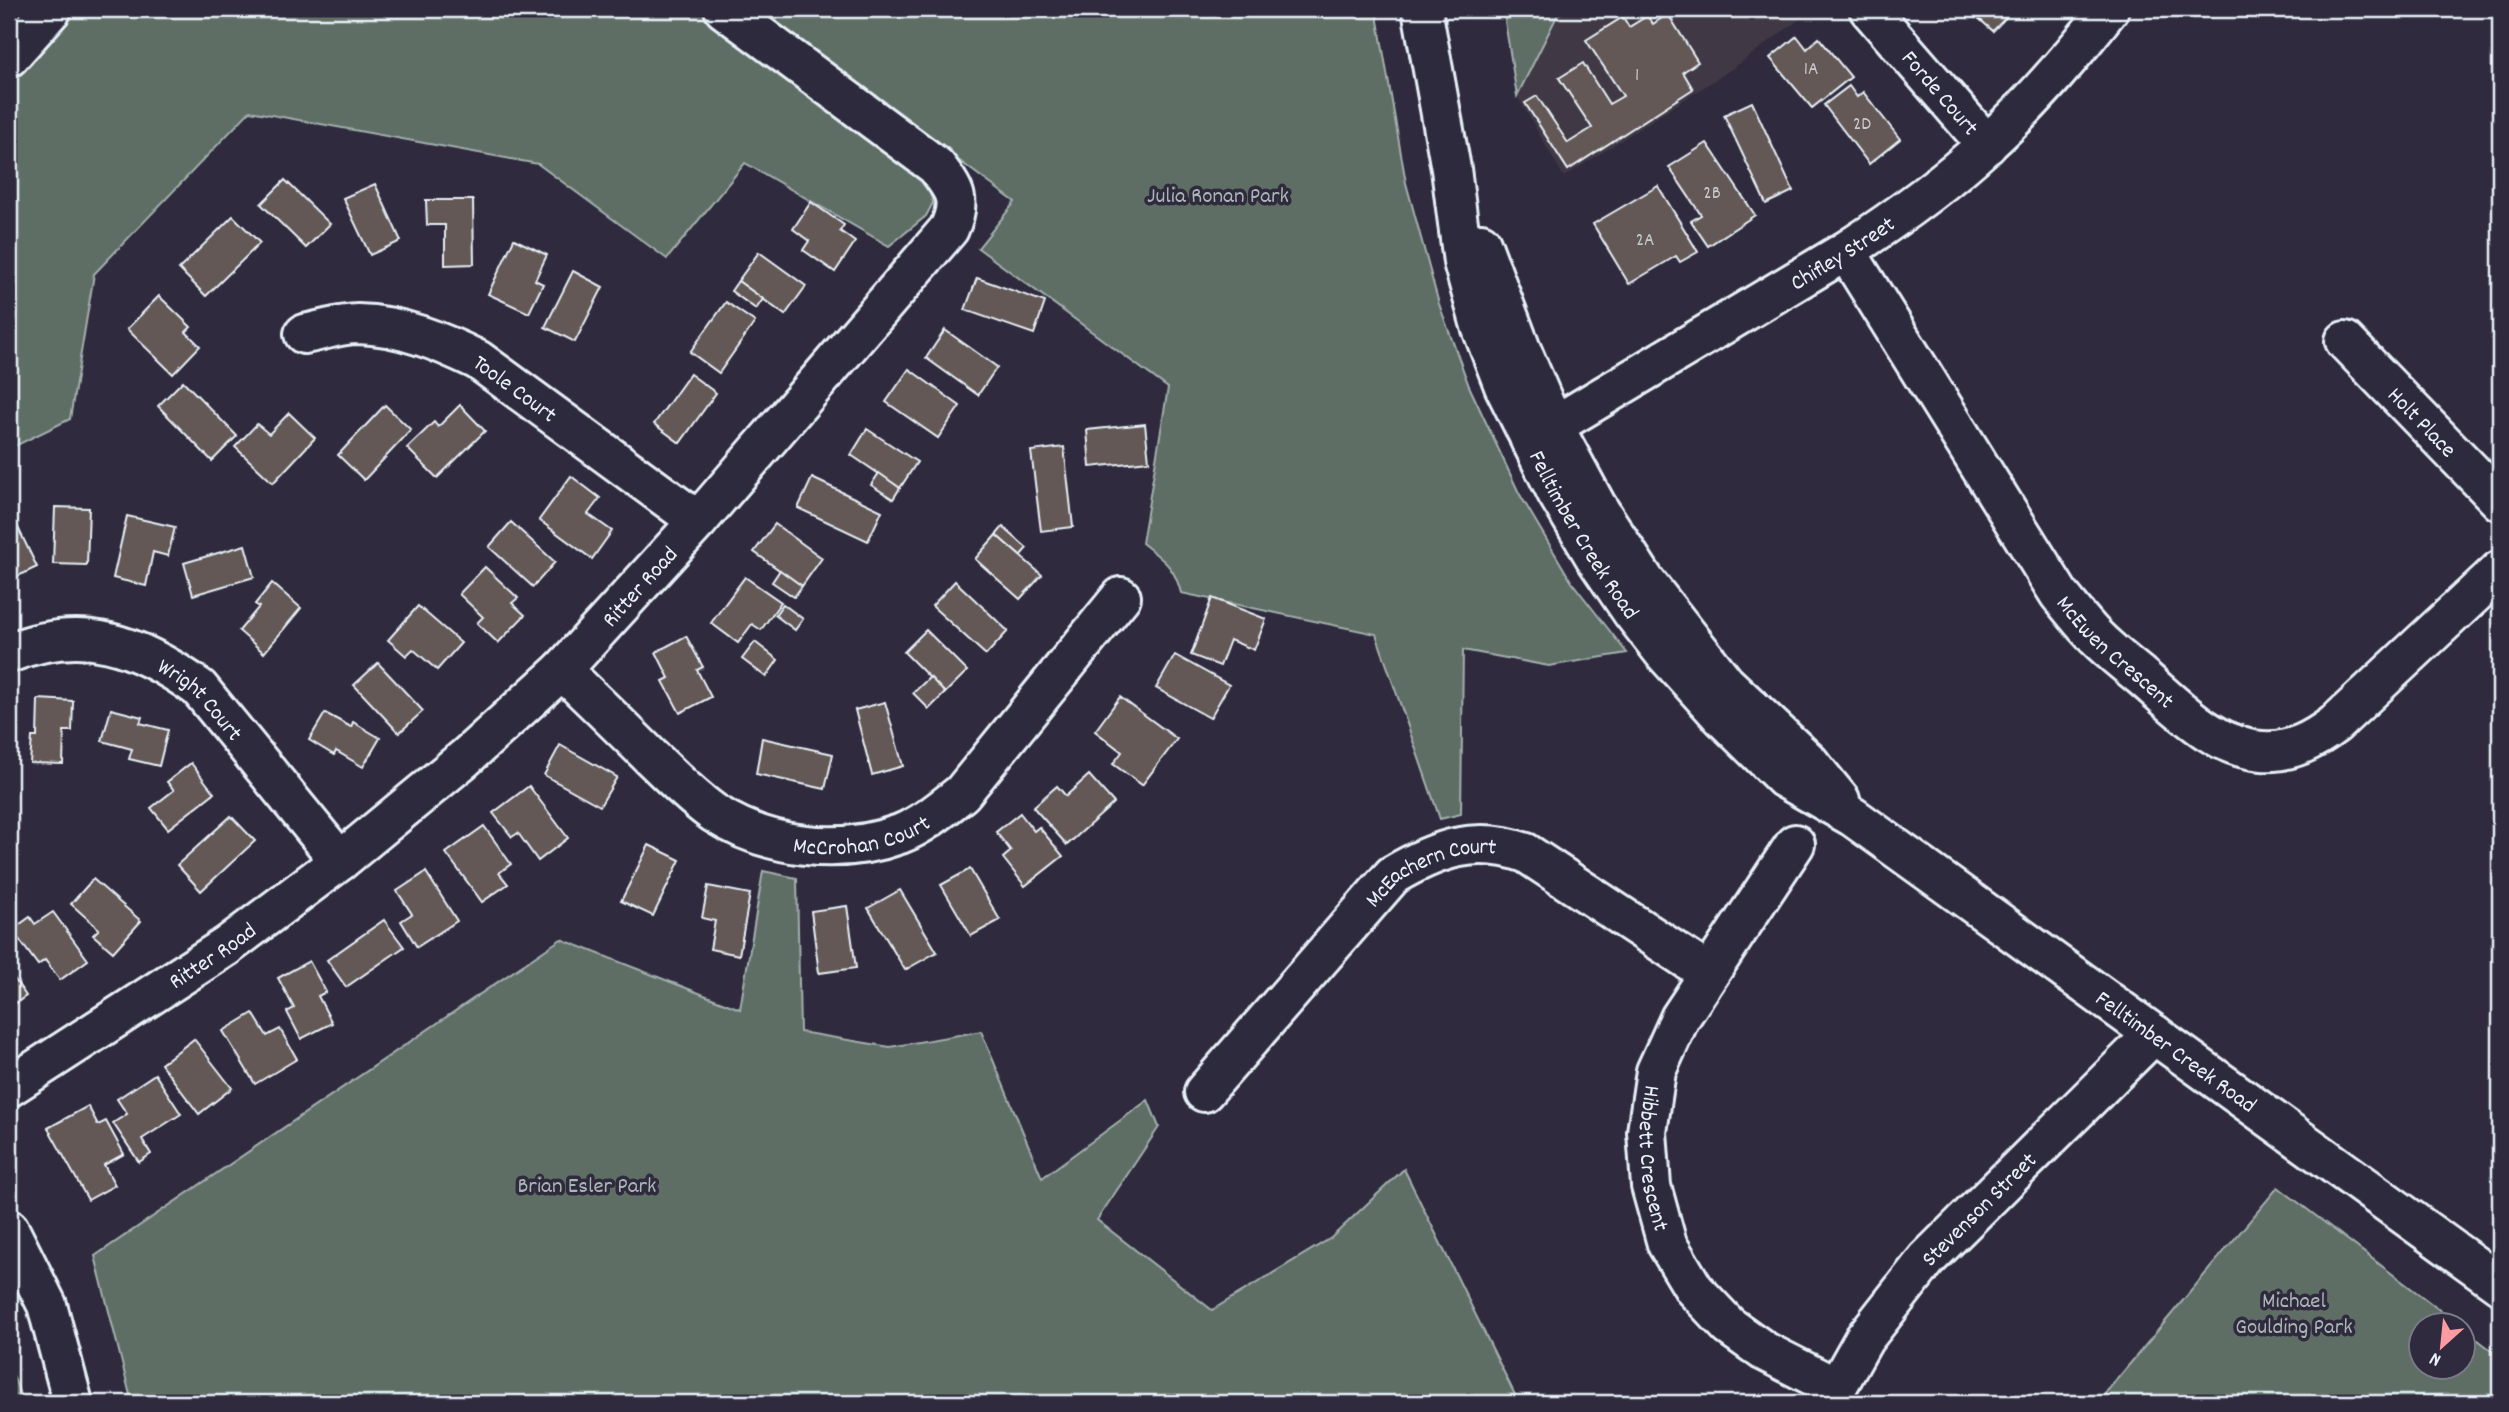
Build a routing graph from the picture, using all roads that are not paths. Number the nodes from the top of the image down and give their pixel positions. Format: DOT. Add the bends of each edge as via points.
graph roads {
  1 [pos="52,9"];
  2 [pos="724,9"];
  3 [pos="1422,9"];
  4 [pos="1869,9"];
  5 [pos="2109,9"];
  6 [pos="9,57"];
  7 [pos="1987,145"];
  8 [pos="1846,251"];
  9 [pos="304,334"];
  10 [pos="2345,341"];
  11 [pos="1542,433"];
  12 [pos="2500,501"];
  13 [pos="698,521"];
  14 [pos="2500,570"];
  15 [pos="1121,597"];
  16 [pos="9,653"];
  17 [pos="562,670"];
  18 [pos="1795,844"];
  19 [pos="340,861"];
  20 [pos="1708,973"];
  21 [pos="2154,1034"];
  22 [pos="9,1087"];
  23 [pos="1204,1092"];
  24 [pos="9,1229"];
  25 [pos="2500,1284"];
  26 [pos="1831,1395"];
  27 [pos="73,1403"];
  1 -- 6 [label="street"];
  2 -- 13 [label="street, Ritter Road" via="936,166 954,189 957,211 949,229"];
  3 -- 11 [label="street, Felltimber Creek Road" via="1463,262 1481,327 1504,386"];
  4 -- 7 [label="street, Forde Court"];
  5 -- 7 [label="street, Chifley Street" via="2048,83"];
  7 -- 8 [label="street, Chifley Street"];
  8 -- 11 [label="street, Chifley Street"];
  8 -- 14 [label="street, McEwen Crescent" via="2059,594 2091,633 2129,666 2210,732 2235,745 2288,750 2312,741"];
  9 -- 13 [label="street, Toole Court" via="356,324 393,328 443,343 478,360"];
  10 -- 12 [label="street, Holt Place"];
  11 -- 21 [label="street, Felltimber Creek Road" via="1688,638 1725,683 1810,762 1853,817"];
  13 -- 17 [label="street, Ritter Road"];
  15 -- 17 [label="street, McCrohan Court" via="962,793 932,817 868,843 828,847 788,842 750,831 715,813"];
  16 -- 19 [label="street, Wright Court" via="53,639 83,638 111,641 174,670 199,688"];
  17 -- 19 [label="street, Ritter Road"];
  18 -- 20 [label="street, Hibbett Crescent"];
  19 -- 22 [label="street, Ritter Road" via="227,946"];
  20 -- 23 [label="street, McEachern Court" via="1526,853 1494,845 1444,849 1393,875"];
  20 -- 26 [label="street, Hibbett Crescent" via="1680,1018 1656,1071 1652,1095 1647,1132 1651,1186 1667,1244 1694,1289 1729,1326"];
  21 -- 25 [label="street, Felltimber Creek Road"];
  21 -- 26 [label="street, Stevenson Street" via="1927,1259 1864,1339"];
  24 -- 27 [label="street" via="47,1306"];
}
